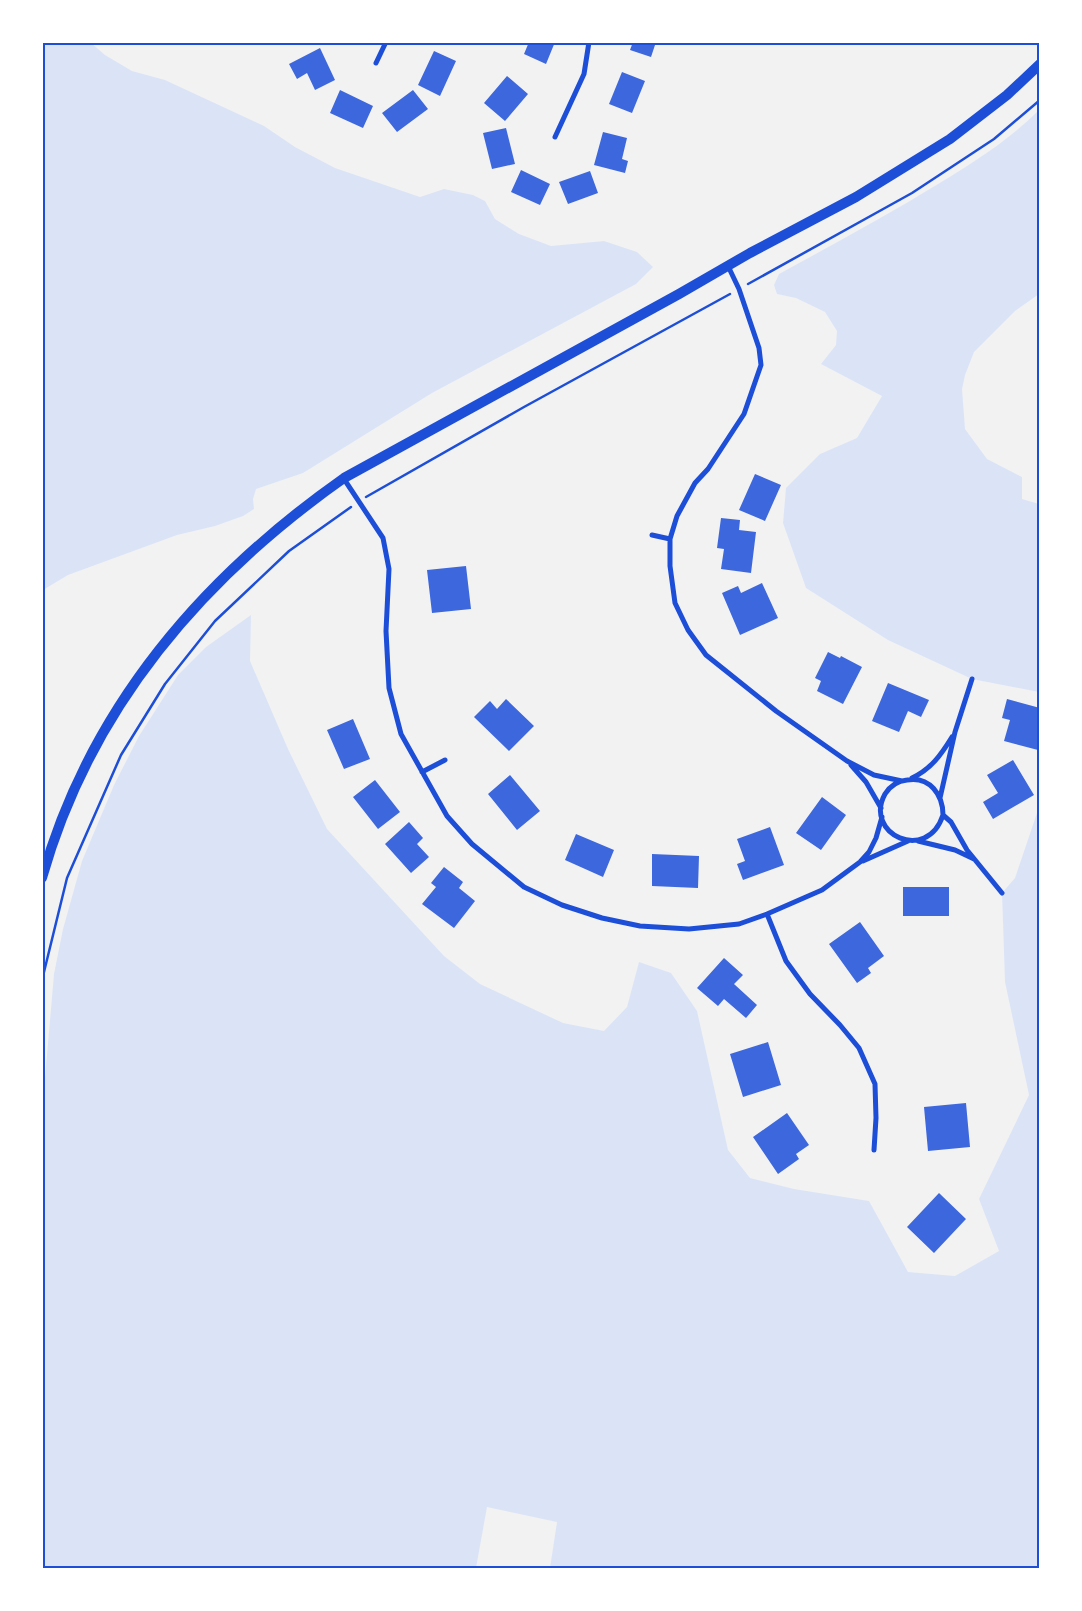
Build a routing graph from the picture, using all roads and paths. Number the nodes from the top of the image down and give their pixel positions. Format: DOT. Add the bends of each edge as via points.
graph roads {
  1 [pos="386,42"];
  2 [pos="589,42"];
  3 [pos="376,63"];
  4 [pos="1040,64"];
  5 [pos="1040,100"];
  6 [pos="555,137"];
  7 [pos="728,266"];
  8 [pos="739,289"];
  9 [pos="344,478"];
  10 [pos="359,502"];
  11 [pos="652,535"];
  12 [pos="670,538"];
  13 [pos="972,679"];
  14 [pos="955,732"];
  15 [pos="445,760"];
  16 [pos="847,761"];
  17 [pos="422,772"];
  18 [pos="911,779"];
  19 [pos="902,781"];
  20 [pos="940,798"];
  21 [pos="881,808"];
  22 [pos="943,815"];
  23 [pos="882,817"];
  24 [pos="908,841"];
  25 [pos="918,841"];
  26 [pos="976,860"];
  27 [pos="860,862"];
  28 [pos="42,878"];
  29 [pos="1002,892"];
  30 [pos="767,914"];
  31 [pos="42,988"];
  32 [pos="874,1150"];
  1 -- 3 [label="street"];
  2 -- 6 [label="street" via="584,74"];
  4 -- 7 [label="main road" via="1007,95 950,139 856,197"];
  5 -- 8 [label="path" via="994,139 912,193"];
  7 -- 8 [label="street"];
  7 -- 9 [label="main road"];
  8 -- 10 [label="path"];
  8 -- 12 [label="street" via="760,348 761,365 744,414 684,500"];
  9 -- 10 [label="street"];
  9 -- 28 [label="main road" via="302,507 251,551 178,626 149,661 93,752 67,805"];
  10 -- 17 [label="street" via="383,538 389,569 386,631 389,688 401,734"];
  10 -- 31 [label="path" via="288,551 215,622 165,684 121,754 67,878"];
  11 -- 12 [label="street"];
  12 -- 16 [label="street" via="674,603 706,655"];
  13 -- 14 [label="street"];
  14 -- 18 [label="street" via="940,757 925,772"];
  14 -- 20 [label="street"];
  15 -- 17 [label="street"];
  16 -- 19 [label="street" via="874,775"];
  16 -- 21 [label="street" via="866,782"];
  17 -- 30 [label="street" via="447,816 472,844 524,887 562,905 640,926 689,929 739,924"];
  18 -- 19 [label="street"];
  18 -- 20 [label="street" via="928,784"];
  19 -- 21 [label="street" via="887,791"];
  20 -- 22 [label="street"];
  21 -- 23 [label="street"];
  22 -- 25 [label="street" via="934,832"];
  22 -- 26 [label="street"];
  23 -- 24 [label="street" via="891,833"];
  23 -- 27 [label="street" via="876,838"];
  24 -- 25 [label="street"];
  24 -- 27 [label="street"];
  25 -- 26 [label="street" via="955,850"];
  26 -- 29 [label="street"];
  27 -- 30 [label="street" via="822,890"];
  30 -- 32 [label="street" via="786,961 810,994 859,1048 875,1084"];
}
